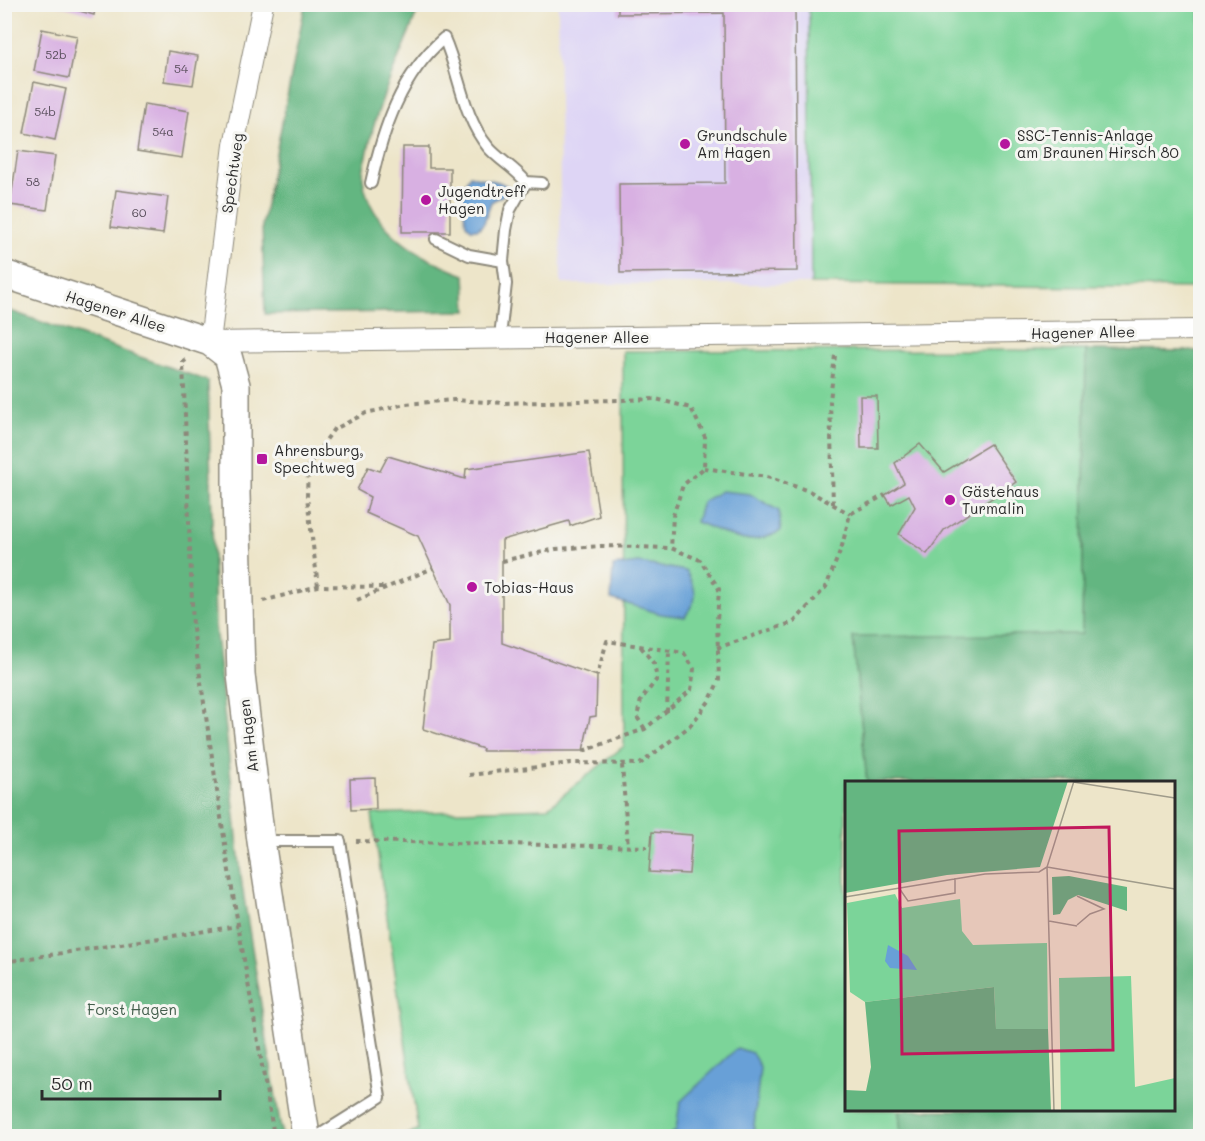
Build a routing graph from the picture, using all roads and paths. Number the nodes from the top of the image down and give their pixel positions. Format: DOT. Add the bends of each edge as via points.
graph roads {
  1 [pos="263,4"];
  2 [pos="526,182"];
  3 [pos="371,183"];
  4 [pos="542,183"];
  5 [pos="436,239"];
  6 [pos="503,261"];
  7 [pos="4,274"];
  8 [pos="1200,330"];
  9 [pos="836,336"];
  10 [pos="500,337"];
  11 [pos="210,342"];
  12 [pos="704,468"];
  13 [pos="885,495"];
  14 [pos="833,504"];
  15 [pos="850,514"];
  16 [pos="671,548"];
  17 [pos="502,561"];
  18 [pos="433,568"];
  19 [pos="318,586"];
  20 [pos="383,587"];
  21 [pos="357,600"];
  22 [pos="239,605"];
  23 [pos="640,647"];
  24 [pos="717,648"];
  25 [pos="669,651"];
  26 [pos="597,676"];
  27 [pos="667,713"];
  28 [pos="645,729"];
  29 [pos="584,751"];
  30 [pos="622,765"];
  31 [pos="469,775"];
  32 [pos="261,841"];
  33 [pos="340,841"];
  34 [pos="628,847"];
  35 [pos="646,847"];
  36 [pos="238,926"];
  37 [pos="4,962"];
  38 [pos="274,1137"];
  39 [pos="306,1137"];
  40 [pos="318,1137"];
  1 -- 11 [label="street, Spechtweg" via="234,145"];
  2 -- 3 [label="lane" via="489,148 468,113 444,38 416,66 397,99"];
  2 -- 4 [label="lane"];
  2 -- 6 [label="lane" via="510,210"];
  5 -- 6 [label="lane" via="469,255"];
  6 -- 10 [label="lane" via="507,284"];
  7 -- 11 [label="street, Hagener Allee"];
  8 -- 9 [label="street, Hagener Allee"];
  9 -- 10 [label="street, Hagener Allee"];
  9 -- 14 [label="path" via="830,401"];
  10 -- 11 [label="street, Hagener Allee"];
  11 -- 22 [label="street, Am Hagen" via="228,356 236,385"];
  11 -- 36 [label="path" via="183,362 191,583 194,629"];
  12 -- 14 [label="path" via="767,477"];
  12 -- 16 [label="path" via="683,485 673,516"];
  12 -- 19 [label="path" via="705,437 691,408 656,399 504,403 454,400 406,404 366,413 333,430 308,465 307,497"];
  13 -- 15 [label="path"];
  14 -- 15 [label="path"];
  15 -- 24 [label="path" via="826,588 794,622"];
  16 -- 17 [label="path" via="556,549"];
  16 -- 24 [label="path" via="700,561 719,589"];
  18 -- 20 [label="path"];
  19 -- 20 [label="path"];
  19 -- 22 [label="path" via="282,598"];
  20 -- 21 [label="path"];
  22 -- 32 [label="street, Am Hagen" via="241,675"];
  23 -- 25 [label="path"];
  23 -- 26 [label="path" via="607,641"];
  23 -- 28 [label="path" via="654,664 657,679 641,700 636,717"];
  24 -- 30 [label="path" via="719,680 710,700 690,726 640,764"];
  25 -- 27 [label="path"];
  25 -- 27 [label="path" via="684,653 694,669 691,690"];
  27 -- 28 [label="path"];
  28 -- 29 [label="path"];
  30 -- 31 [label="path" via="571,763"];
  30 -- 34 [label="path"];
  32 -- 33 [label="lane"];
  32 -- 39 [label="street, Am Hagen"];
  33 -- 34 [label="path"];
  33 -- 40 [label="lane" via="380,1097"];
  34 -- 35 [label="path"];
  36 -- 37 [label="path"];
  36 -- 38 [label="path"];
}
